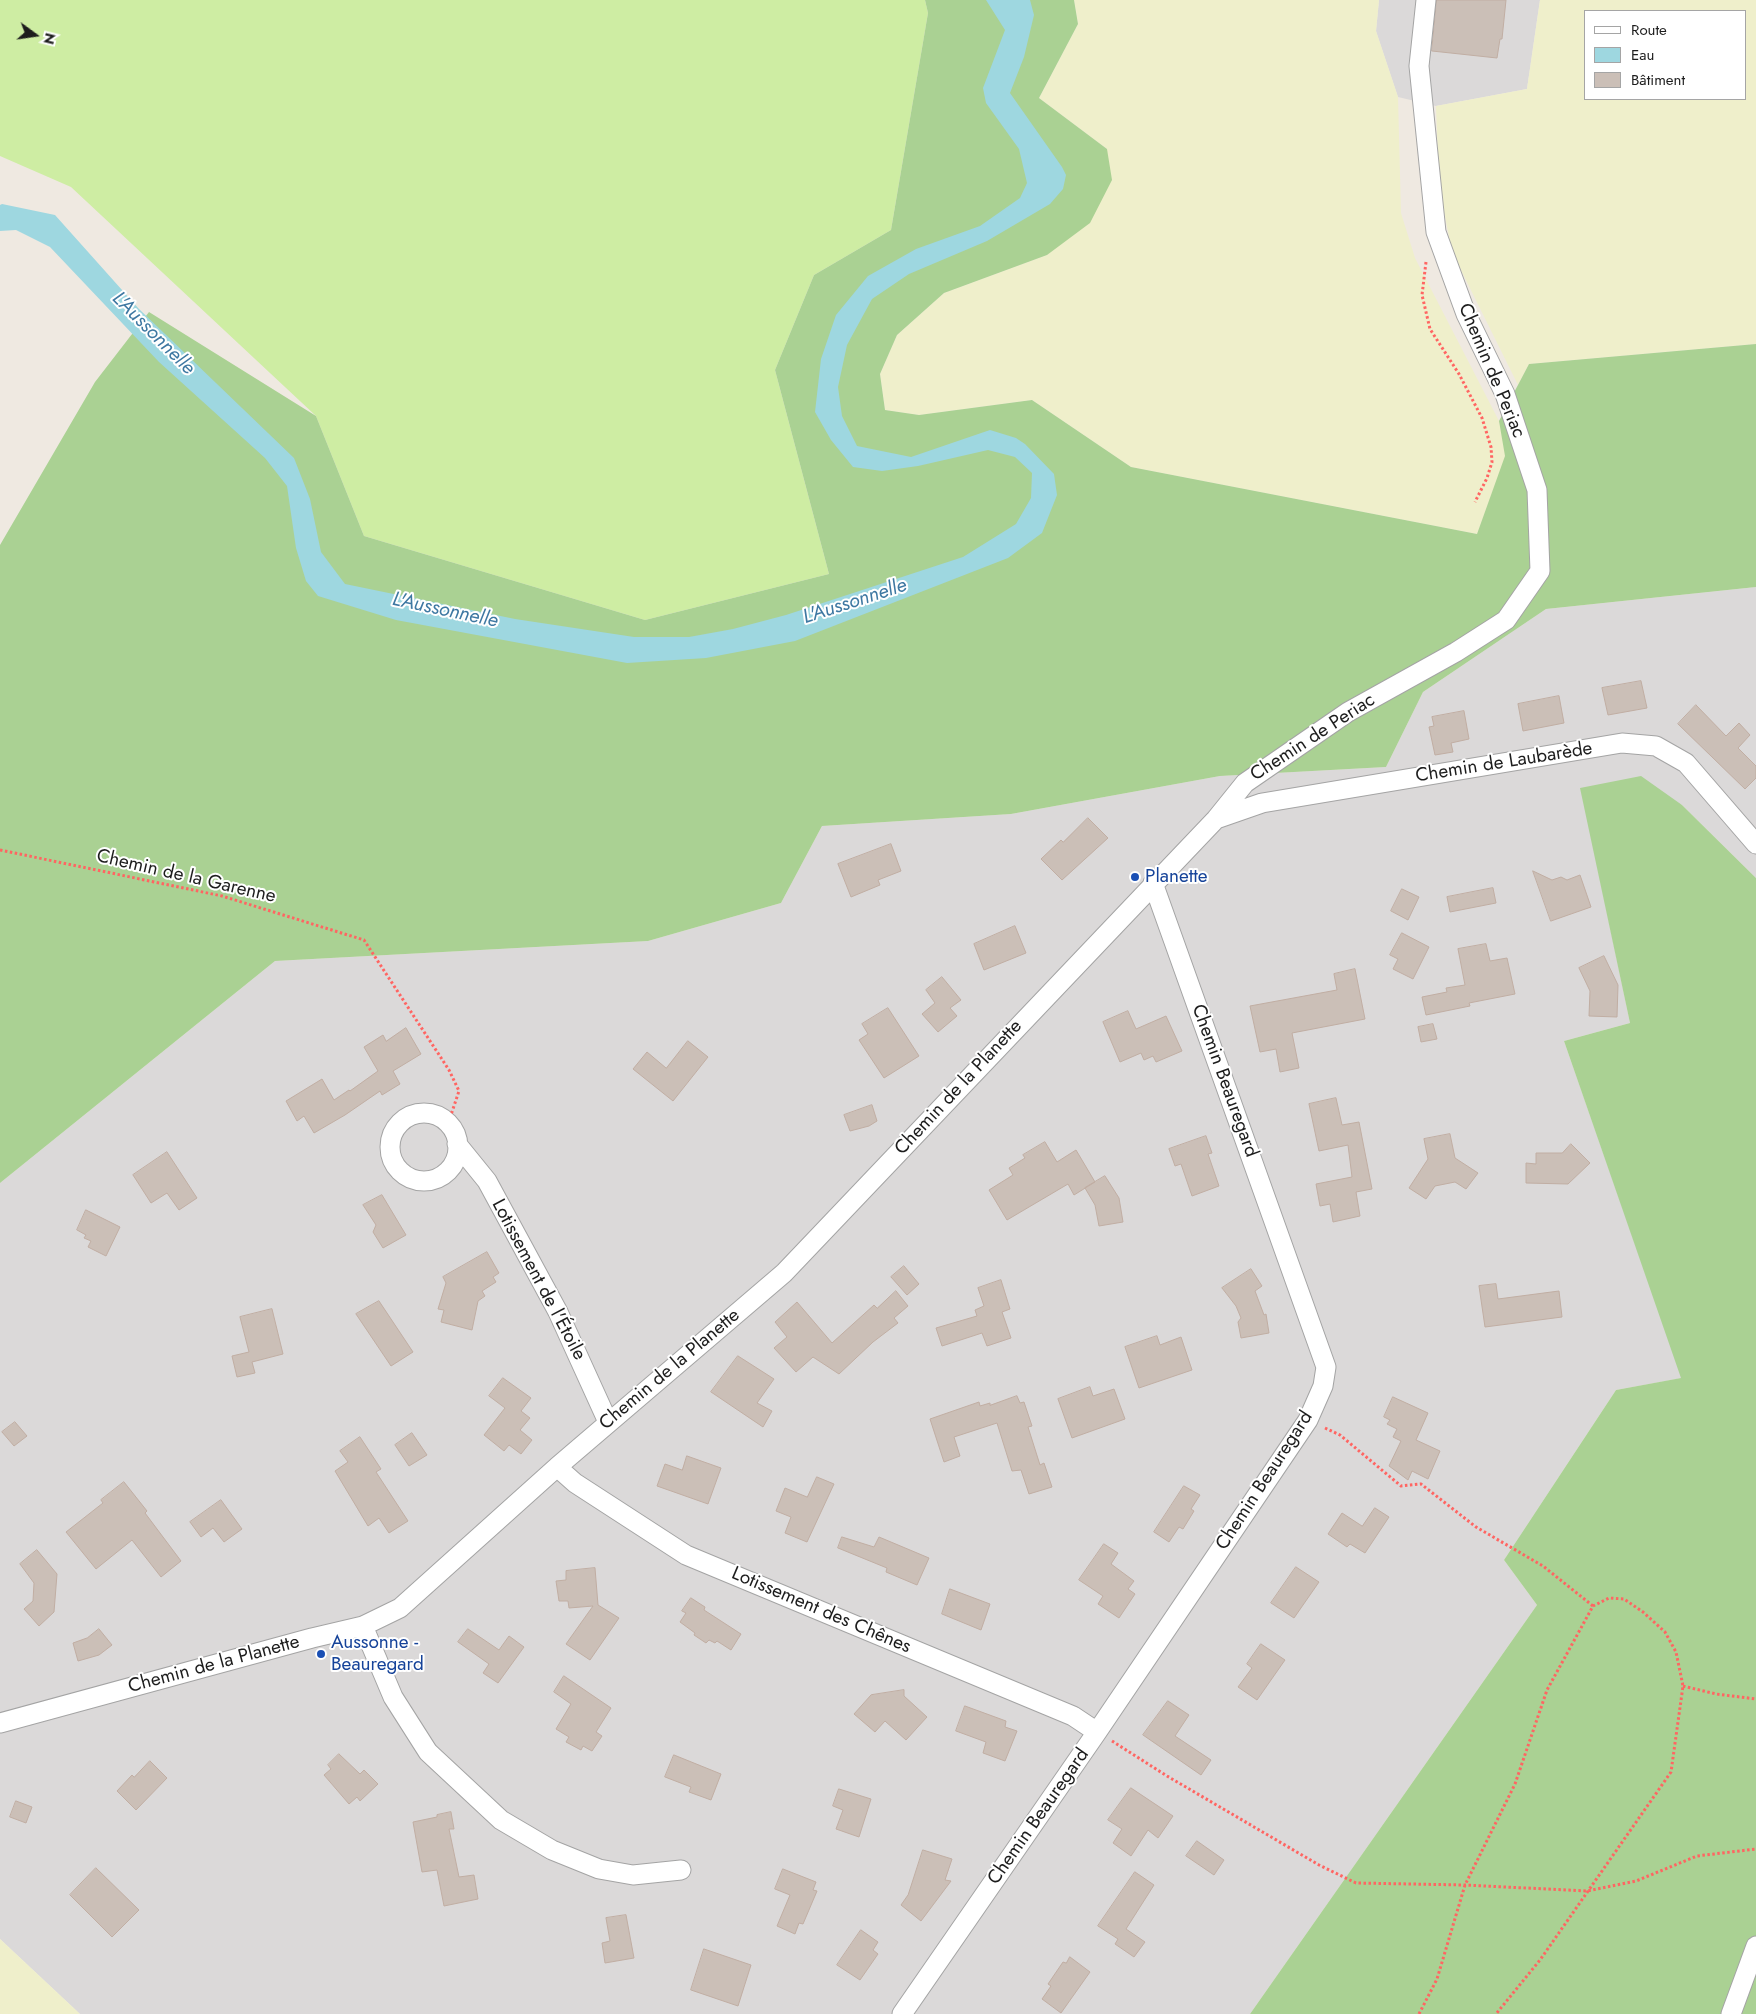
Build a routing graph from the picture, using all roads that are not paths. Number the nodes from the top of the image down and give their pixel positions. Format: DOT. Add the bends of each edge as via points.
graph roads {
  1 [pos="1426,0"];
  2 [pos="1216,819"];
  3 [pos="1756,844"];
  4 [pos="1153,883"];
  5 [pos="458,1144"];
  6 [pos="608,1422"];
  7 [pos="557,1467"];
  8 [pos="363,1626"];
  9 [pos="0,1723"];
  10 [pos="1097,1732"];
  11 [pos="681,1870"];
  12 [pos="1756,1946"];
  13 [pos="902,2014"];
  14 [pos="1731,2014"];
  1 -- 2 [label="street, Chemin de Periac" via="1419,66 1436,232 1466,314 1505,394 1537,490 1540,571 1506,620 1348,712 1245,783"];
  2 -- 3 [label="street, Chemin de Laubarède" via="1262,803 1622,743 1656,746 1686,763"];
  2 -- 4 [label="street, Chemin de la Planette"];
  4 -- 6 [label="street, Chemin de la Planette" via="784,1272"];
  4 -- 10 [label="street, Chemin Beauregard" via="1326,1367 1323,1386 1308,1420"];
  5 -- 5 [label="street, Lotissement de l'Étoile" via="456,1159 447,1172 437,1178 422,1181 409,1178 397,1169 391,1158 390,1140 398,1125 417,1114 430,1114 448,1124"];
  5 -- 6 [label="street, Lotissement de l'Étoile" via="487,1181 558,1312"];
  6 -- 7 [label="street, Chemin de la Planette"];
  7 -- 8 [label="street, Chemin de la Planette" via="400,1608"];
  7 -- 10 [label="street, Lotissement des Chênes" via="575,1483 686,1554 1073,1716"];
  8 -- 9 [label="street, Chemin de la Planette"];
  8 -- 11 [label="street" via="394,1697 428,1752 501,1820 552,1850 599,1869 633,1875"];
  10 -- 13 [label="street, Chemin Beauregard"];
  12 -- 14 [label="street"];
}
